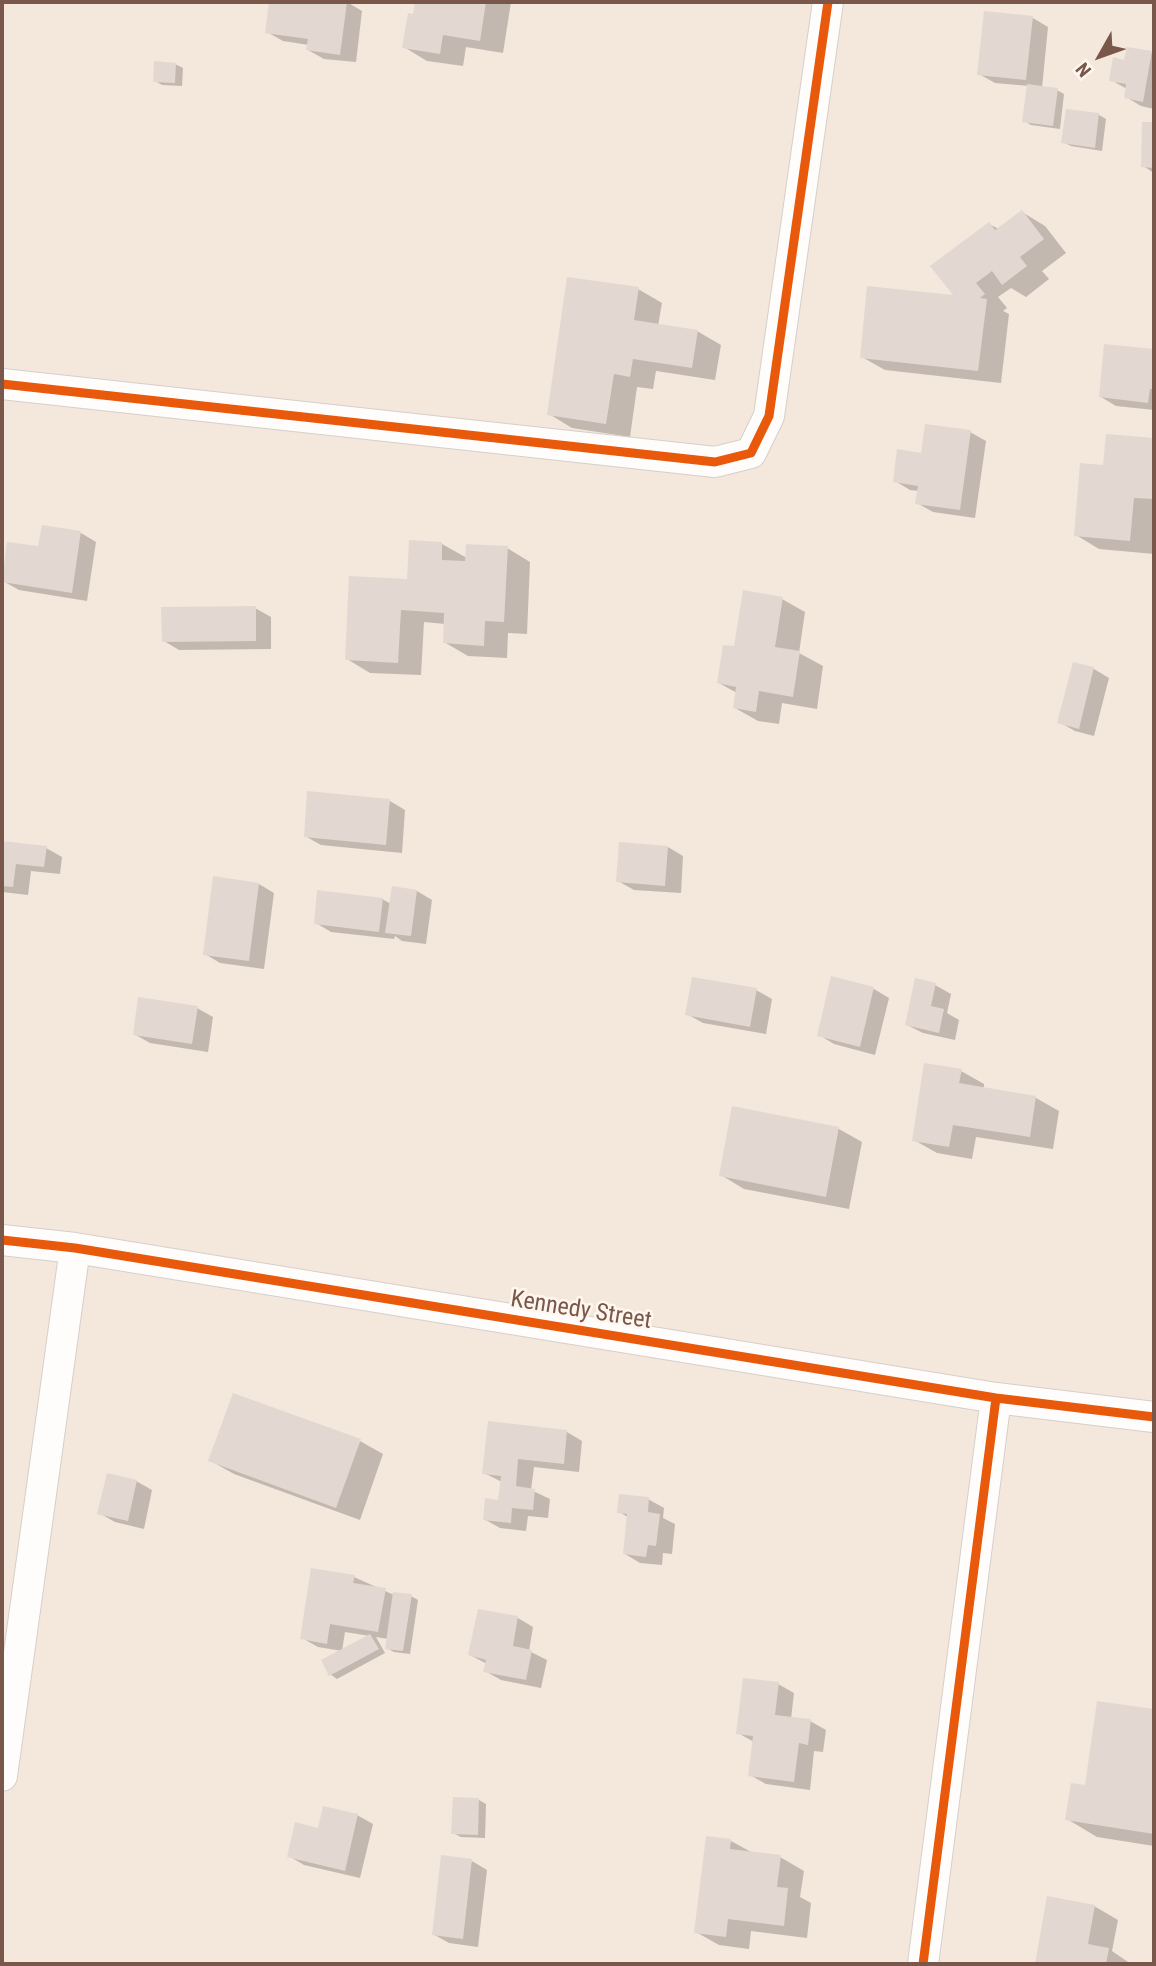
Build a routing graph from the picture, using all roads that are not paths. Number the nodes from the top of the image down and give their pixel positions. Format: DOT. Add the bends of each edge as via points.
graph roads {
  1 [pos="828,2"];
  2 [pos="2,384"];
  3 [pos="2,1240"];
  4 [pos="75,1248"];
  5 [pos="996,1398"];
  6 [pos="1154,1416"];
  7 [pos="2,1776"];
  8 [pos="923,1964"];
  1 -- 2 [label="street" via="769,416 751,453 715,462"];
  3 -- 4 [label="street, Kennedy Street"];
  4 -- 5 [label="street, Kennedy Street"];
  4 -- 7 [label="street"];
  5 -- 6 [label="street, Kennedy Street"];
  5 -- 8 [label="street"];
}
